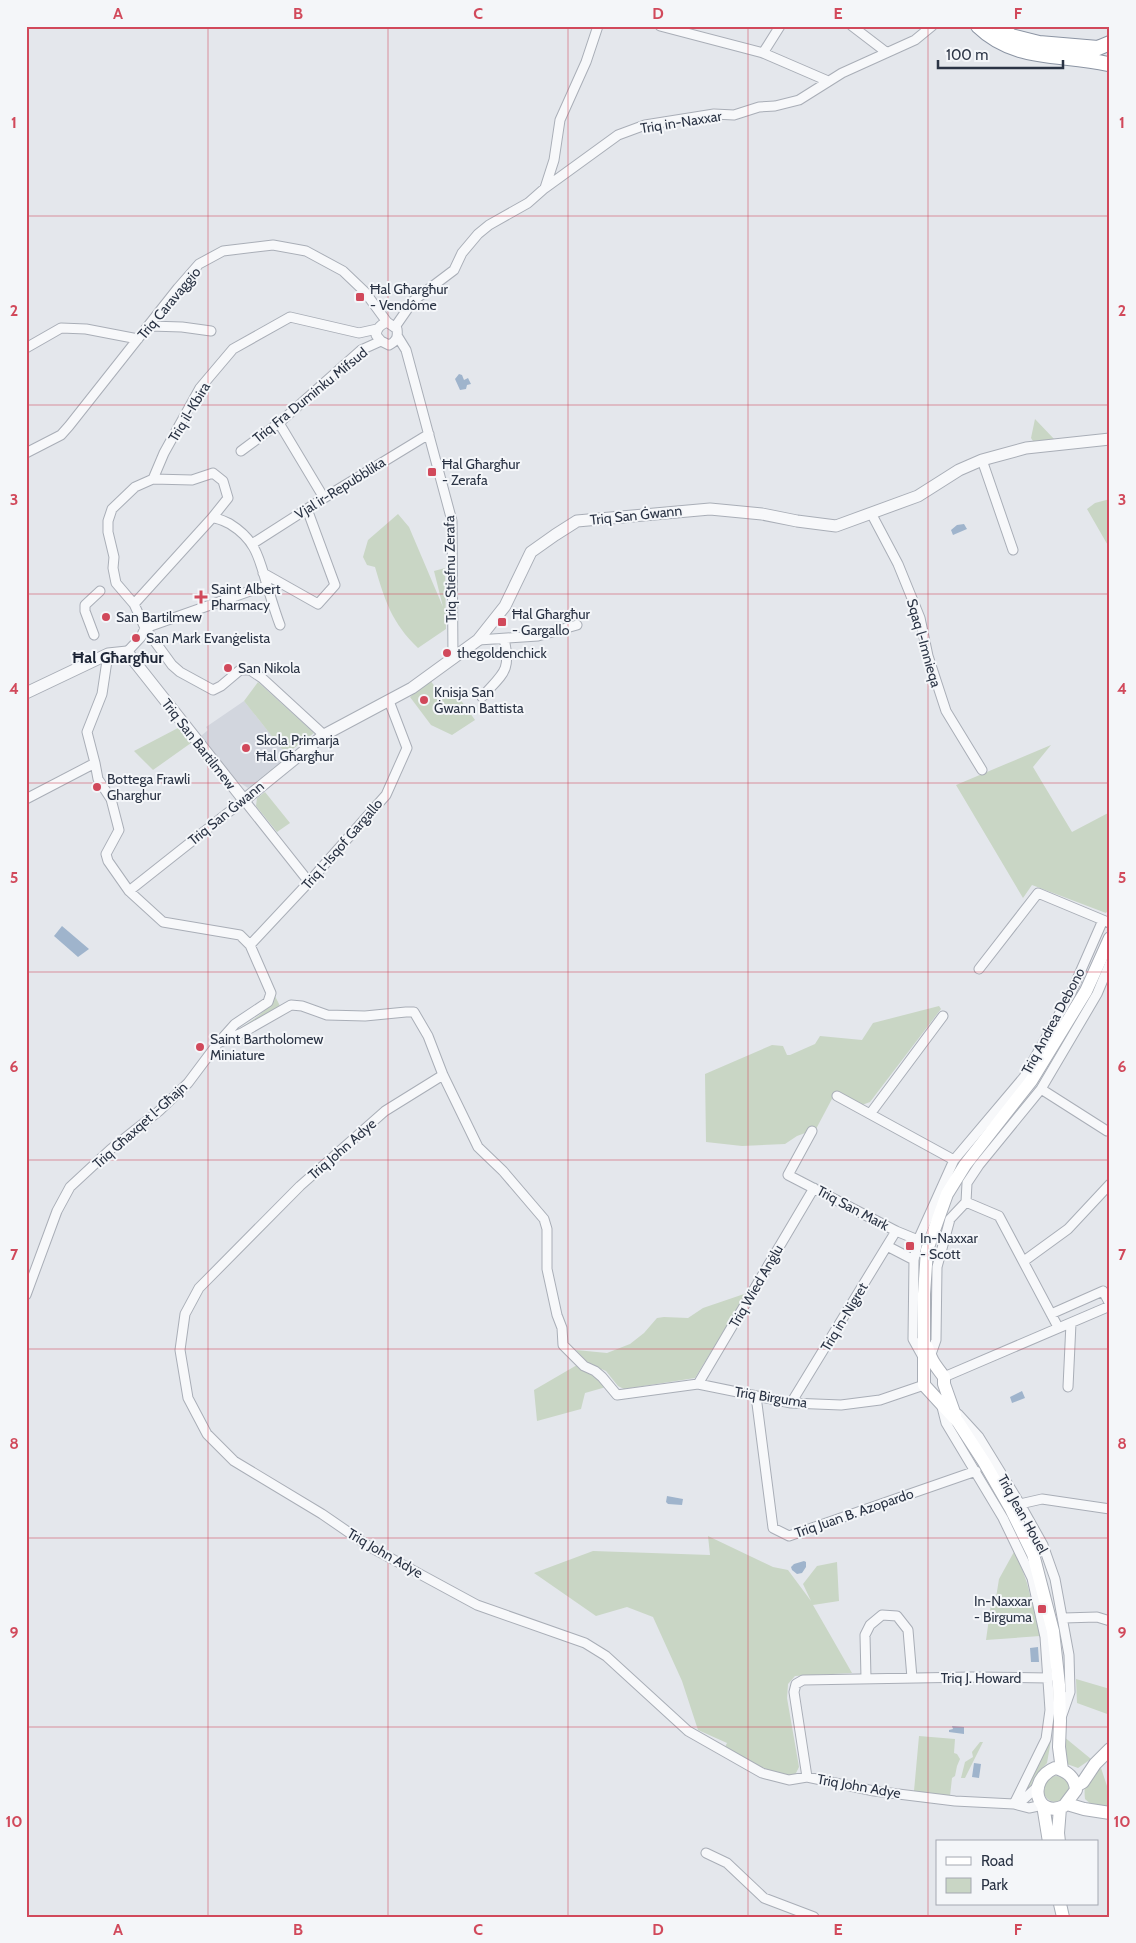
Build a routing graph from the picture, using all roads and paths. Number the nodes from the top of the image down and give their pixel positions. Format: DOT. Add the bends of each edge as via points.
graph roads {
  1 [pos="598,26"];
  2 [pos="660,26"];
  3 [pos="780,26"];
  4 [pos="852,26"];
  5 [pos="932,26"];
  6 [pos="978,26"];
  7 [pos="999,26"];
  8 [pos="689,29"];
  9 [pos="1110,44"];
  10 [pos="886,52"];
  11 [pos="762,53"];
  12 [pos="1109,64"];
  13 [pos="828,81"];
  14 [pos="545,188"];
  15 [pos="391,324"];
  16 [pos="150,326"];
  17 [pos="377,329"];
  18 [pos="211,331"];
  19 [pos="398,337"];
  20 [pos="138,339"];
  21 [pos="380,341"];
  22 [pos="26,348"];
  23 [pos="280,423"];
  24 [pos="429,434"];
  25 [pos="1110,439"];
  26 [pos="241,451"];
  27 [pos="26,453"];
  28 [pos="982,460"];
  29 [pos="153,479"];
  30 [pos="324,498"];
  31 [pos="307,509"];
  32 [pos="871,513"];
  33 [pos="212,518"];
  34 [pos="252,544"];
  35 [pos="1013,550"];
  36 [pos="264,572"];
  37 [pos="267,585"];
  38 [pos="100,591"];
  39 [pos="134,604"];
  40 [pos="280,625"];
  41 [pos="577,625"];
  42 [pos="145,628"];
  43 [pos="94,635"];
  44 [pos="504,639"];
  45 [pos="478,640"];
  46 [pos="127,652"];
  47 [pos="108,654"];
  48 [pos="453,659"];
  49 [pos="26,693"];
  50 [pos="482,697"];
  51 [pos="389,701"];
  52 [pos="324,735"];
  53 [pos="95,763"];
  54 [pos="982,770"];
  55 [pos="26,799"];
  56 [pos="244,800"];
  57 [pos="309,882"];
  58 [pos="129,891"];
  59 [pos="1106,921"];
  60 [pos="1110,938"];
  61 [pos="250,945"];
  62 [pos="1110,963"];
  63 [pos="979,969"];
  64 [pos="943,1016"];
  65 [pos="218,1043"];
  66 [pos="443,1075"];
  67 [pos="1041,1089"];
  68 [pos="837,1096"];
  69 [pos="870,1114"];
  70 [pos="812,1131"];
  71 [pos="1110,1131"];
  72 [pos="954,1160"];
  73 [pos="1110,1184"];
  74 [pos="814,1188"];
  75 [pos="966,1202"];
  76 [pos="896,1231"];
  77 [pos="918,1240"];
  78 [pos="887,1246"];
  79 [pos="914,1260"];
  80 [pos="1024,1261"];
  81 [pos="26,1295"];
  82 [pos="1110,1305"];
  83 [pos="1051,1314"];
  84 [pos="1071,1323"];
  85 [pos="1058,1327"];
  86 [pos="927,1359"];
  87 [pos="942,1377"];
  88 [pos="698,1384"];
  89 [pos="926,1384"];
  90 [pos="1068,1387"];
  91 [pos="756,1396"];
  92 [pos="791,1403"];
  93 [pos="947,1406"];
  94 [pos="976,1471"];
  95 [pos="1020,1504"];
  96 [pos="1110,1509"];
  97 [pos="1064,1618"];
  98 [pos="1110,1621"];
  99 [pos="866,1678"];
  100 [pos="912,1678"];
  101 [pos="1054,1681"];
  102 [pos="1050,1710"];
  103 [pos="1060,1721"];
  104 [pos="1054,1733"];
  105 [pos="1110,1749"];
  106 [pos="1095,1764"];
  107 [pos="1048,1771"];
  108 [pos="1066,1772"];
  109 [pos="807,1777"];
  110 [pos="1038,1786"];
  111 [pos="1076,1788"];
  112 [pos="1014,1804"];
  113 [pos="1043,1805"];
  114 [pos="1063,1806"];
  115 [pos="1104,1812"];
  116 [pos="1049,1840"];
  117 [pos="1060,1840"];
  118 [pos="706,1853"];
  119 [pos="814,1917"];
  1 -- 14 [label="street" via="560,120 554,160"];
  2 -- 8 [label="street"];
  3 -- 11 [label="street"];
  4 -- 10 [label="street"];
  5 -- 10 [label="street, Triq in-Naxxar" via="915,40"];
  6 -- 12 [label="highway" via="1005,46 1037,55"];
  7 -- 9 [label="highway" via="1011,36 1039,43 1098,48"];
  8 -- 11 [label="street"];
  9 -- 12 [label="highway" via="1106,51"];
  10 -- 13 [label="street, Triq in-Naxxar"];
  11 -- 13 [label="street"];
  13 -- 14 [label="street, Triq in-Naxxar" via="799,100 785,104 759,107 734,115 714,114 645,125 618,135"];
  14 -- 15 [label="street, Triq in-Naxxar" via="528,203 478,234 454,270 413,301"];
  15 -- 16 [label="street, Triq Caravaggio" via="343,271 306,251 273,245 223,251 199,264"];
  15 -- 17 [label="street"];
  15 -- 19 [label="street" via="397,329"];
  16 -- 18 [label="street"];
  16 -- 20 [label="street, Triq Caravaggio"];
  17 -- 21 [label="street"];
  17 -- 29 [label="street, Triq il-Kbira" via="359,333 290,316 233,349 200,388"];
  19 -- 21 [label="street" via="389,344"];
  19 -- 24 [label="street, Triq Stiefnu Zerafa" via="406,350"];
  20 -- 22 [label="street" via="86,329 61,328"];
  20 -- 27 [label="street, Triq Caravaggio" via="61,435"];
  21 -- 23 [label="street, Triq Fra Duminku Mifsud" via="361,350"];
  23 -- 26 [label="street, Triq Fra Duminku Mifsud"];
  23 -- 30 [label="street"];
  24 -- 30 [label="street, Vjal ir-Repubblika"];
  24 -- 48 [label="street, Triq Stiefnu Zerafa" via="452,521"];
  25 -- 28 [label="street, Triq San Ġwann" via="1026,448"];
  28 -- 32 [label="street, Triq San Ġwann" via="918,496"];
  28 -- 35 [label="street"];
  29 -- 33 [label="street" via="192,480 213,473 223,481 228,498"];
  29 -- 39 [label="street" via="136,487 112,509 108,521 116,583"];
  30 -- 31 [label="street, Vjal ir-Repubblika"];
  31 -- 34 [label="street, Vjal ir-Repubblika"];
  31 -- 36 [label="street" via="335,585 318,604"];
  32 -- 45 [label="street, Triq San Ġwann" via="836,526 710,509 578,522 531,552 505,606"];
  32 -- 54 [label="street, Sqaq l-Imnieqa" via="898,564 920,618 946,711"];
  33 -- 34 [label="street" via="233,526"];
  33 -- 39 [label="street"];
  34 -- 36 [label="street"];
  36 -- 37 [label="street"];
  37 -- 40 [label="street"];
  37 -- 42 [label="street"];
  38 -- 43 [label="street" via="85,605 84,612"];
  39 -- 42 [label="street"];
  41 -- 44 [label="street" via="538,636"];
  42 -- 46 [label="street"];
  42 -- 52 [label="street" via="180,672 214,690 240,670 250,670"];
  44 -- 45 [label="street"];
  44 -- 50 [label="street" via="507,668"];
  45 -- 48 [label="street, Triq San Ġwann"];
  46 -- 47 [label="street"];
  46 -- 56 [label="street, Triq San Bartilmew"];
  47 -- 49 [label="street"];
  47 -- 53 [label="street" via="102,694 87,732"];
  48 -- 51 [label="street, Triq San Ġwann"];
  51 -- 52 [label="street, Triq San Ġwann"];
  51 -- 57 [label="street, Triq l-Isqof Gargallo" via="407,748 386,795"];
  52 -- 56 [label="street, Triq San Ġwann"];
  53 -- 55 [label="street"];
  53 -- 58 [label="street" via="98,779 111,799 119,830 106,854"];
  56 -- 57 [label="street, Triq San Bartilmew"];
  56 -- 58 [label="street, Triq San Ġwann"];
  57 -- 61 [label="street, Triq l-Isqof Gargallo"];
  58 -- 61 [label="street" via="163,922 240,935"];
  59 -- 63 [label="street" via="1038,893"];
  59 -- 72 [label="street, Triq Andrea Debono" via="1071,993 1024,1077"];
  60 -- 86 [label="main road, Triq Andrea Debono" via="1086,991 1031,1081 965,1165 948,1194 927,1250 924,1294"];
  61 -- 65 [label="street, Triq Għaxqet l-Għajn" via="271,993 268,1002 236,1024"];
  62 -- 67 [label="street, Triq Andrea Debono" via="1097,994"];
  64 -- 69 [label="street"];
  65 -- 66 [label="street" via="290,1005 327,1015 414,1012 428,1036"];
  65 -- 81 [label="street, Triq Għaxqet l-Għajn" via="188,1083 70,1188 57,1211"];
  66 -- 88 [label="street, Triq Birguma" via="478,1147 544,1219 547,1269 562,1328 563,1346 584,1366 602,1377 617,1395"];
  66 -- 109 [label="street, Triq John Adye" via="385,1111 300,1186 199,1288 185,1314 180,1350 188,1398 197,1416 207,1434 234,1462 322,1514 370,1547 477,1605 585,1643 606,1656 688,1731 762,1773 789,1780"];
  67 -- 71 [label="street"];
  67 -- 75 [label="street, Triq Andrea Debono" via="978,1165 967,1182"];
  68 -- 69 [label="street"];
  69 -- 72 [label="street"];
  70 -- 74 [label="street, Triq San Mark" via="788,1175"];
  72 -- 77 [label="street, Triq Andrea Debono"];
  73 -- 80 [label="street" via="1068,1229"];
  74 -- 76 [label="street, Triq San Mark"];
  74 -- 88 [label="street, Triq Wied Anġlu"];
  75 -- 80 [label="street" via="999,1216"];
  75 -- 86 [label="street, Triq Andrea Debono" via="950,1219 937,1267 936,1340"];
  76 -- 77 [label="street, Triq San Mark"];
  76 -- 78 [label="street, Triq in-Nigret"];
  77 -- 79 [label="street, Triq Andrea Debono"];
  78 -- 79 [label="street, Triq San Mark"];
  78 -- 92 [label="street, Triq in-Nigret"];
  79 -- 86 [label="street, Triq Andrea Debono" via="913,1339"];
  80 -- 83 [label="street"];
  82 -- 83 [label="street" via="1103,1291"];
  82 -- 84 [label="street"];
  83 -- 85 [label="street"];
  84 -- 85 [label="street"];
  84 -- 90 [label="street"];
  85 -- 87 [label="street"];
  86 -- 87 [label="main road, Triq Andrea Debono"];
  86 -- 89 [label="main road, Triq Andrea Debono"];
  87 -- 89 [label="main road" via="931,1370"];
  87 -- 89 [label="main road" via="937,1391"];
  87 -- 93 [label="main road, Triq Jean Houel"];
  88 -- 91 [label="street, Triq Birguma"];
  89 -- 92 [label="street, Triq Birguma" via="880,1400 841,1405"];
  89 -- 93 [label="main road, Triq Jean Houel"];
  91 -- 92 [label="street, Triq Birguma"];
  91 -- 94 [label="street, Triq Juan B. Azopardo" via="773,1528 790,1536"];
  93 -- 94 [label="street, Triq Jean Houel" via="946,1423"];
  93 -- 95 [label="street, Triq Jean Houel" via="979,1437"];
  93 -- 101 [label="main road, Triq Jean Houel" via="984,1462 1034,1554 1053,1631"];
  94 -- 101 [label="street, Triq Jean Houel" via="1032,1578"];
  95 -- 96 [label="street" via="1042,1499"];
  95 -- 97 [label="street, Triq Jean Houel" via="1043,1545"];
  97 -- 98 [label="street" via="1097,1617"];
  97 -- 103 [label="street, Triq Jean Houel" via="1070,1692"];
  99 -- 100 [label="street, Triq J. Howard"];
  99 -- 100 [label="street" via="865,1635 870,1625 882,1615 897,1616 908,1630"];
  99 -- 109 [label="street, Triq J. Howard" via="803,1680 796,1684 794,1692"];
  100 -- 101 [label="street, Triq J. Howard"];
  101 -- 102 [label="street, Triq Jean Houel"];
  101 -- 103 [label="main road, Triq Jean Houel"];
  101 -- 104 [label="main road, Triq Jean Houel"];
  102 -- 104 [label="street, Triq Jean Houel"];
  102 -- 112 [label="street, Triq Jean Houel" via="1046,1739"];
  103 -- 108 [label="main road, Triq Jean Houel" via="1059,1747"];
  104 -- 107 [label="main road, Triq Jean Houel"];
  105 -- 106 [label="main road"];
  106 -- 108 [label="main road" via="1078,1772"];
  106 -- 111 [label="main road"];
  107 -- 108 [label="main road" via="1055,1768"];
  107 -- 110 [label="main road"];
  108 -- 111 [label="main road" via="1074,1780"];
  109 -- 112 [label="street, Triq John Adye" via="874,1791"];
  110 -- 112 [label="street"];
  110 -- 113 [label="main road" via="1039,1800"];
  111 -- 114 [label="main road"];
  111 -- 115 [label="main road" via="1086,1803"];
  112 -- 113 [label="street, Triq John Adye" via="1029,1808"];
  113 -- 114 [label="main road" via="1052,1809"];
  113 -- 116 [label="main road"];
  114 -- 115 [label="main road"];
  114 -- 117 [label="main road"];
  118 -- 119 [label="street" via="727,1863 764,1898"];
}
